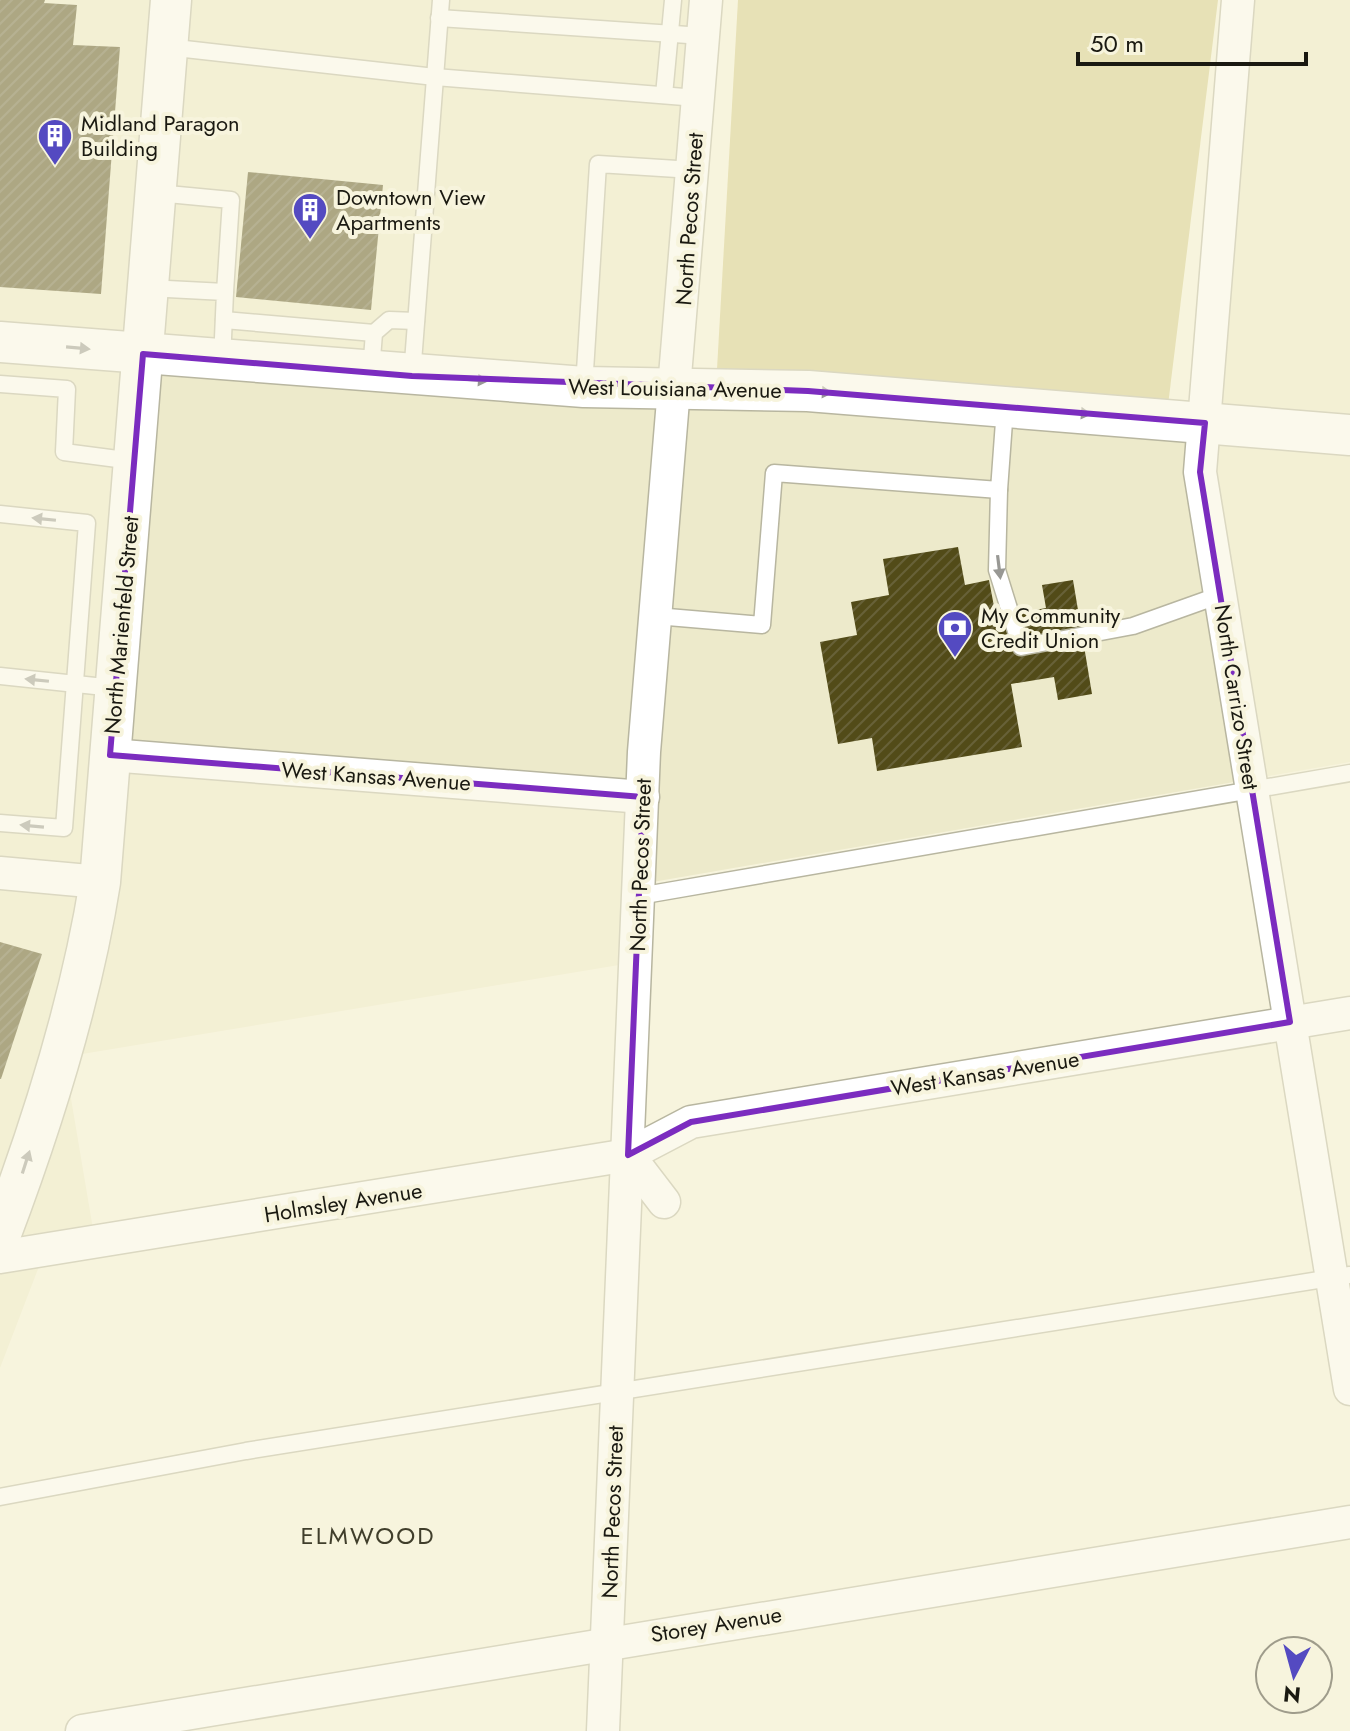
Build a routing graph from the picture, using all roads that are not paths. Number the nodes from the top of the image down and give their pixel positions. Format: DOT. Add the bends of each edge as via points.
graph roads {
  1 [pos="171,0"];
  2 [pos="441,0"];
  3 [pos="673,0"];
  4 [pos="706,0"];
  5 [pos="1238,0"];
  6 [pos="439,18"];
  7 [pos="670,34"];
  8 [pos="703,36"];
  9 [pos="167,47"];
  10 [pos="435,77"];
  11 [pos="664,95"];
  12 [pos="697,98"];
  13 [pos="693,170"];
  14 [pos="157,193"];
  15 [pos="148,288"];
  16 [pos="225,292"];
  17 [pos="224,320"];
  18 [pos="416,321"];
  19 [pos="374,333"];
  20 [pos="0,342"];
  21 [pos="143,354"];
  22 [pos="222,361"];
  23 [pos="371,373"];
  24 [pos="412,376"];
  25 [pos="0,384"];
  26 [pos="584,387"];
  27 [pos="675,391"];
  28 [pos="1005,407"];
  29 [pos="1205,423"];
  30 [pos="1350,435"];
  31 [pos="134,461"];
  32 [pos="999,490"];
  33 [pos="0,514"];
  34 [pos="1220,595"];
  35 [pos="656,616"];
  36 [pos="0,676"];
  37 [pos="73,684"];
  38 [pos="116,688"];
  39 [pos="110,755"];
  40 [pos="1350,773"];
  41 [pos="1252,792"];
  42 [pos="643,797"];
  43 [pos="0,823"];
  44 [pos="0,873"];
  45 [pos="100,882"];
  46 [pos="639,896"];
  47 [pos="1350,1013"];
  48 [pos="1290,1022"];
  49 [pos="628,1155"];
  50 [pos="664,1202"];
  51 [pos="0,1236"];
  52 [pos="0,1257"];
  53 [pos="1341,1276"];
  54 [pos="1350,1389"];
  55 [pos="617,1391"];
  56 [pos="0,1497"];
  57 [pos="1350,1522"];
  58 [pos="606,1642"];
  59 [pos="82,1731"];
  60 [pos="603,1731"];
  1 -- 9 [label="street, North Marienfeld Street"];
  2 -- 6 [label="lane"];
  3 -- 7 [label="lane"];
  4 -- 8 [label="street, North Pecos Street"];
  5 -- 29 [label="street, North Carrizo Street"];
  6 -- 7 [label="lane"];
  6 -- 10 [label="lane"];
  7 -- 8 [label="lane"];
  7 -- 11 [label="lane"];
  8 -- 12 [label="street, North Pecos Street"];
  9 -- 10 [label="lane"];
  9 -- 14 [label="street, North Marienfeld Street"];
  10 -- 11 [label="lane"];
  10 -- 18 [label="lane"];
  11 -- 12 [label="lane"];
  12 -- 13 [label="street, North Pecos Street"];
  13 -- 26 [label="lane" via="598,164"];
  13 -- 27 [label="street, North Pecos Street"];
  14 -- 15 [label="street, North Marienfeld Street"];
  14 -- 16 [label="lane" via="231,200"];
  15 -- 16 [label="lane"];
  15 -- 21 [label="street, North Marienfeld Street"];
  16 -- 17 [label="lane"];
  17 -- 19 [label="lane"];
  17 -- 22 [label="lane"];
  18 -- 19 [label="lane" via="389,320"];
  18 -- 24 [label="lane"];
  19 -- 23 [label="lane"];
  20 -- 21 [label="street, West Louisiana Avenue, one-way"];
  21 -- 22 [label="street, West Louisiana Avenue"];
  21 -- 31 [label="street, North Marienfeld Street"];
  22 -- 23 [label="street, West Louisiana Avenue"];
  23 -- 24 [label="street, West Louisiana Avenue"];
  24 -- 26 [label="street, West Louisiana Avenue, one-way"];
  25 -- 31 [label="lane" via="67,389 64,452"];
  26 -- 27 [label="street, West Louisiana Avenue"];
  27 -- 28 [label="street, West Louisiana Avenue, one-way" via="808,391"];
  27 -- 35 [label="street, North Pecos Street"];
  28 -- 29 [label="street, West Louisiana Avenue, one-way"];
  28 -- 32 [label="lane"];
  29 -- 30 [label="street, West Louisiana Avenue"];
  29 -- 34 [label="street, North Carrizo Street" via="1200,472"];
  31 -- 38 [label="street, North Marienfeld Street"];
  32 -- 34 [label="lane, one-way" via="997,570 1021,647 1133,626"];
  32 -- 35 [label="lane" via="774,473 762,625"];
  37 -- 33 [label="lane, one-way" via="87,523"];
  34 -- 41 [label="street, North Carrizo Street"];
  35 -- 42 [label="street, North Pecos Street"];
  37 -- 36 [label="lane, one-way"];
  37 -- 38 [label="lane"];
  37 -- 43 [label="lane, one-way" via="64,828"];
  38 -- 39 [label="street, North Marienfeld Street"];
  39 -- 42 [label="street, West Kansas Avenue"];
  39 -- 45 [label="street, North Marienfeld Street"];
  40 -- 41 [label="lane"];
  41 -- 46 [label="lane"];
  41 -- 48 [label="street, North Carrizo Street"];
  42 -- 46 [label="street, North Pecos Street"];
  44 -- 45 [label="street"];
  51 -- 45 [label="street, North Marienfeld Street, one-way" via="54,1074"];
  46 -- 49 [label="street, North Pecos Street"];
  47 -- 48 [label="street, West Kansas Avenue"];
  48 -- 49 [label="street, West Kansas Avenue" via="691,1122"];
  48 -- 53 [label="street, North Carrizo Street"];
  49 -- 50 [label="street"];
  49 -- 52 [label="street, Holmsley Avenue"];
  49 -- 55 [label="street, North Pecos Street"];
  53 -- 54 [label="street, North Carrizo Street"];
  53 -- 55 [label="lane"];
  55 -- 56 [label="lane"];
  55 -- 58 [label="street, North Pecos Street"];
  57 -- 58 [label="street, Storey Avenue"];
  58 -- 59 [label="street, Storey Avenue"];
  58 -- 60 [label="street, North Pecos Street"];
}
